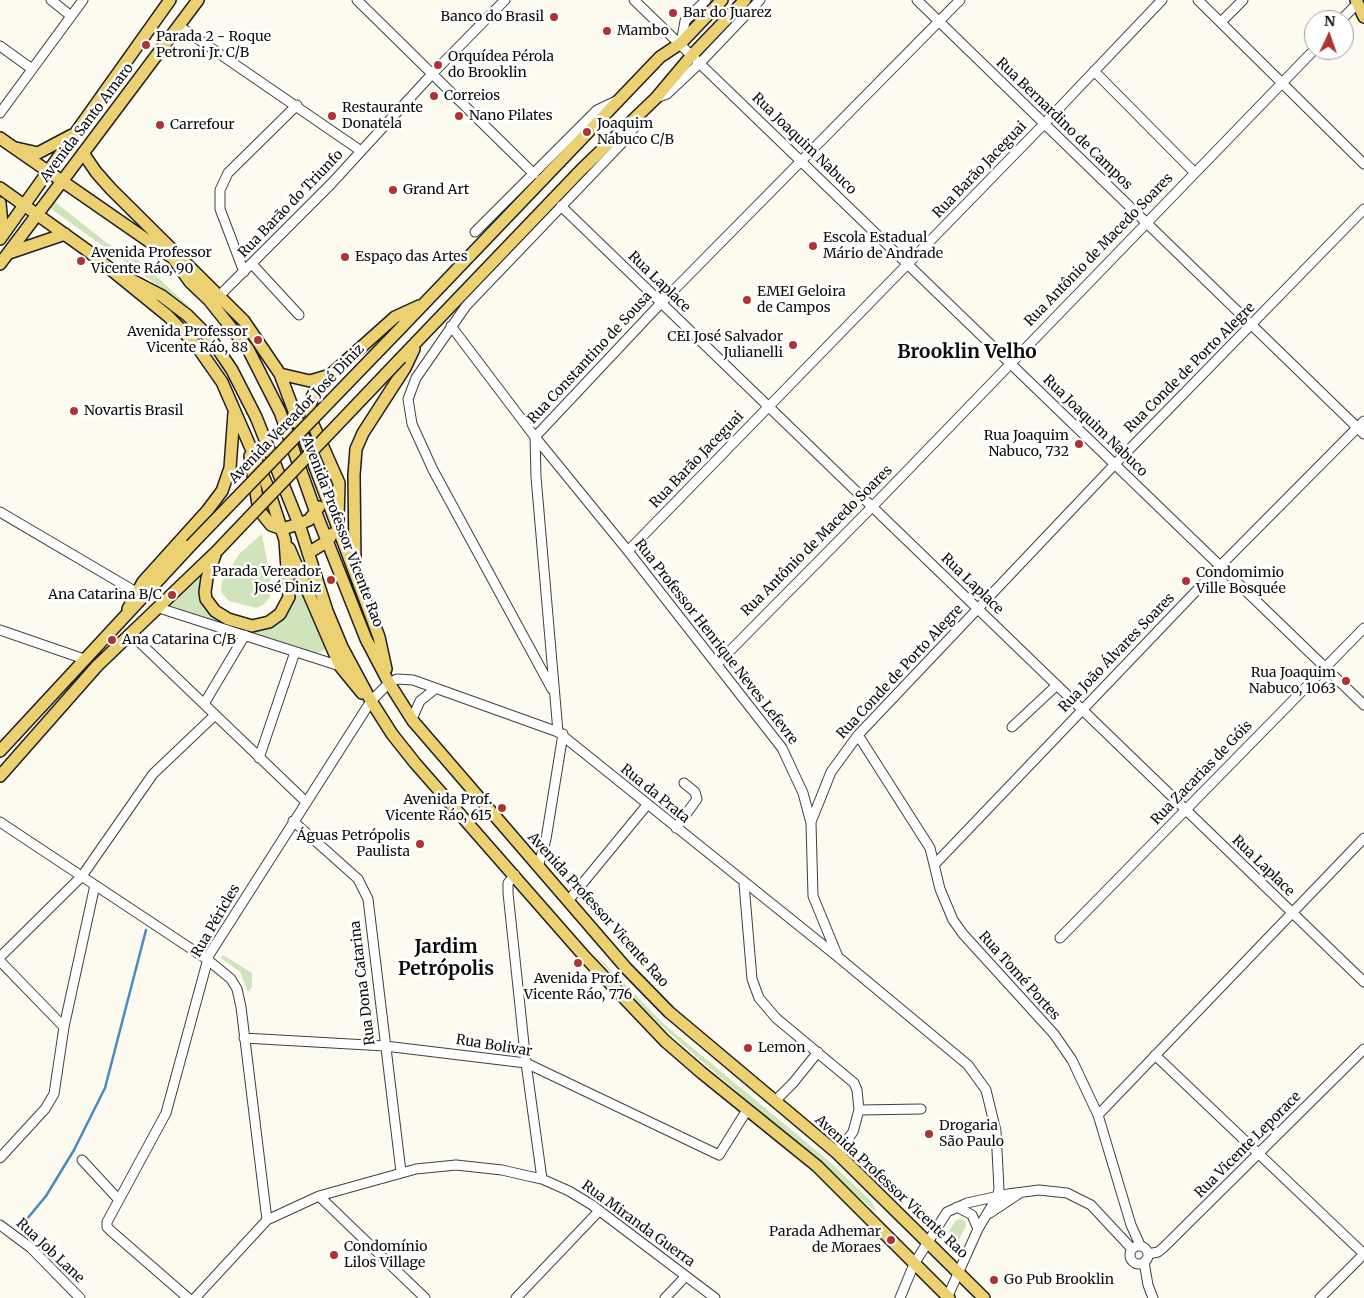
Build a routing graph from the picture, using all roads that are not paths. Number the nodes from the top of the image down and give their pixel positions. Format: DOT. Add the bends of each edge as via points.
graph roads {
  1 [pos="51,0"];
  2 [pos="83,0"];
  3 [pos="170,0"];
  4 [pos="198,0"];
  5 [pos="505,0"];
  6 [pos="634,0"];
  7 [pos="706,0"];
  8 [pos="722,0"];
  9 [pos="745,0"];
  10 [pos="760,0"];
  11 [pos="917,0"];
  12 [pos="960,0"];
  13 [pos="1162,0"];
  14 [pos="1198,0"];
  15 [pos="1243,0"];
  16 [pos="1358,1"];
  17 [pos="358,2"];
  18 [pos="71,16"];
  19 [pos="1364,18"];
  20 [pos="939,21"];
  21 [pos="1220,22"];
  22 [pos="179,26"];
  23 [pos="680,43"];
  24 [pos="0,46"];
  25 [pos="697,58"];
  26 [pos="1305,60"];
  27 [pos="32,69"];
  28 [pos="1094,71"];
  29 [pos="432,74"];
  30 [pos="1282,84"];
  31 [pos="618,100"];
  32 [pos="296,105"];
  33 [pos="0,113"];
  34 [pos="638,114"];
  35 [pos="1044,124"];
  36 [pos="78,131"];
  37 [pos="0,138"];
  38 [pos="12,147"];
  39 [pos="361,151"];
  40 [pos="83,153"];
  41 [pos="801,160"];
  42 [pos="1364,164"];
  43 [pos="47,172"];
  44 [pos="1195,173"];
  45 [pos="534,174"];
  46 [pos="62,182"];
  47 [pos="0,188"];
  48 [pos="124,202"];
  49 [pos="0,203"];
  50 [pos="24,205"];
  51 [pos="561,206"];
  52 [pos="1364,209"];
  53 [pos="37,215"];
  54 [pos="1146,224"];
  55 [pos="475,232"];
  56 [pos="65,234"];
  57 [pos="2,237"];
  58 [pos="150,240"];
  59 [pos="8,253"];
  60 [pos="173,258"];
  61 [pos="0,264"];
  62 [pos="252,264"];
  63 [pos="908,264"];
  64 [pos="114,271"];
  65 [pos="244,272"];
  66 [pos="217,292"];
  67 [pos="425,303"];
  68 [pos="661,303"];
  69 [pos="299,316"];
  70 [pos="451,326"];
  71 [pos="1252,326"];
  72 [pos="417,343"];
  73 [pos="1010,363"];
  74 [pos="280,374"];
  75 [pos="329,376"];
  76 [pos="768,406"];
  77 [pos="234,409"];
  78 [pos="1362,428"];
  79 [pos="535,437"];
  80 [pos="1115,464"];
  81 [pos="323,484"];
  82 [pos="872,507"];
  83 [pos="0,512"];
  84 [pos="316,513"];
  85 [pos="299,524"];
  86 [pos="338,525"];
  87 [pos="283,534"];
  88 [pos="328,541"];
  89 [pos="628,551"];
  90 [pos="216,552"];
  91 [pos="308,553"];
  92 [pos="1221,565"];
  93 [pos="355,574"];
  94 [pos="136,592"];
  95 [pos="159,608"];
  96 [pos="978,609"];
  97 [pos="120,624"];
  98 [pos="1364,628"];
  99 [pos="0,630"];
  100 [pos="132,635"];
  101 [pos="245,635"];
  102 [pos="295,652"];
  103 [pos="84,659"];
  104 [pos="717,664"];
  105 [pos="340,666"];
  106 [pos="1325,668"];
  107 [pos="389,683"];
  108 [pos="1057,686"];
  109 [pos="436,689"];
  110 [pos="555,694"];
  111 [pos="371,701"];
  112 [pos="204,704"];
  113 [pos="1364,705"];
  114 [pos="1082,709"];
  115 [pos="216,715"];
  116 [pos="412,719"];
  117 [pos="1012,727"];
  118 [pos="560,733"];
  119 [pos="858,735"];
  120 [pos="0,751"];
  121 [pos="259,758"];
  122 [pos="0,776"];
  123 [pos="684,783"];
  124 [pos="305,802"];
  125 [pos="647,805"];
  126 [pos="1185,810"];
  127 [pos="293,820"];
  128 [pos="0,822"];
  129 [pos="811,823"];
  130 [pos="676,828"];
  131 [pos="1364,838"];
  132 [pos="935,864"];
  133 [pos="538,867"];
  134 [pos="515,875"];
  135 [pos="82,876"];
  136 [pos="95,884"];
  137 [pos="744,884"];
  138 [pos="568,901"];
  139 [pos="1292,912"];
  140 [pos="1060,938"];
  141 [pos="0,957"];
  142 [pos="838,957"];
  143 [pos="208,960"];
  144 [pos="0,961"];
  145 [pos="1364,981"];
  146 [pos="64,1027"];
  147 [pos="244,1038"];
  148 [pos="385,1046"];
  149 [pos="1364,1049"];
  150 [pos="818,1052"];
  151 [pos="1155,1055"];
  152 [pos="526,1063"];
  153 [pos="775,1101"];
  154 [pos="921,1109"];
  155 [pos="747,1110"];
  156 [pos="859,1110"];
  157 [pos="1098,1115"];
  158 [pos="2,1153"];
  159 [pos="837,1153"];
  160 [pos="1259,1154"];
  161 [pos="82,1160"];
  162 [pos="401,1172"];
  163 [pos="542,1179"];
  164 [pos="1021,1193"];
  165 [pos="319,1196"];
  166 [pos="997,1197"];
  167 [pos="119,1200"];
  168 [pos="957,1207"];
  169 [pos="599,1210"];
  170 [pos="988,1214"];
  171 [pos="267,1220"];
  172 [pos="0,1225"];
  173 [pos="1131,1225"];
  174 [pos="978,1229"];
  175 [pos="1117,1234"];
  176 [pos="928,1243"];
  177 [pos="1136,1247"];
  178 [pos="1364,1254"];
  179 [pos="1146,1258"];
  180 [pos="914,1264"];
  181 [pos="958,1272"];
  182 [pos="686,1276"];
  183 [pos="948,1297"];
  184 [pos="80,1298"];
  185 [pos="188,1298"];
  186 [pos="195,1298"];
  187 [pos="424,1298"];
  188 [pos="516,1298"];
  189 [pos="665,1298"];
  190 [pos="715,1298"];
  191 [pos="900,1298"];
  192 [pos="984,1298"];
  193 [pos="1153,1298"];
  194 [pos="1320,1298"];
  1 -- 18 [label="street"];
  2 -- 18 [label="street"];
  3 -- 36 [label="main road, Avenida Santo Amaro"];
  4 -- 22 [label="main road, Avenida Santo Amaro"];
  5 -- 29 [label="street, Rua Barão do Triunfo"];
  6 -- 23 [label="street, Rua Joaquim Nabuco"];
  7 -- 23 [label="street" via="685,21"];
  8 -- 23 [label="main road, Avenida Vereador José Diniz"];
  9 -- 25 [label="main road"];
  10 -- 25 [label="street"];
  11 -- 20 [label="street, Rua Bernardino de Campos"];
  12 -- 20 [label="street, Rua Constantino de Sousa"];
  13 -- 28 [label="street, Rua Barão Jaceguai"];
  14 -- 21 [label="street"];
  15 -- 21 [label="street"];
  16 -- 19 [label="main road"];
  17 -- 29 [label="street"];
  18 -- 27 [label="street"];
  20 -- 35 [label="street, Rua Bernardino de Campos"];
  20 -- 41 [label="street, Rua Constantino de Sousa"];
  21 -- 30 [label="street"];
  22 -- 32 [label="street"];
  22 -- 40 [label="main road, Avenida Santo Amaro"];
  23 -- 25 [label="street, Rua Joaquim Nabuco"];
  23 -- 31 [label="main road, Avenida Vereador José Diniz" via="660,57"];
  24 -- 27 [label="street"];
  25 -- 34 [label="main road"];
  25 -- 41 [label="street, Rua Joaquim Nabuco"];
  26 -- 30 [label="street, Rua Antônio de Macedo Soares"];
  27 -- 33 [label="street"];
  28 -- 35 [label="street, Rua Barão Jaceguai"];
  28 -- 44 [label="street"];
  29 -- 39 [label="street, Rua Barão do Triunfo"];
  29 -- 45 [label="street"];
  30 -- 42 [label="street"];
  30 -- 44 [label="street, Rua Antônio de Macedo Soares"];
  31 -- 45 [label="street, Avenida Vereador José Diniz" via="597,110"];
  31 -- 67 [label="main road, Avenida Vereador José Diniz"];
  32 -- 39 [label="street"];
  32 -- 65 [label="street" via="228,173 220,190 220,209"];
  34 -- 51 [label="street" via="634,128 624,141"];
  34 -- 72 [label="main road" via="482,272"];
  35 -- 54 [label="street, Rua Bernardino de Campos"];
  35 -- 63 [label="street, Rua Barão Jaceguai"];
  36 -- 38 [label="main road" via="38,153"];
  36 -- 43 [label="main road, Avenida Santo Amaro"];
  37 -- 38 [label="main road, Avenida Professor Vicente Rao"];
  38 -- 43 [label="main road, Avenida Professor Vicente Rao"];
  39 -- 62 [label="street, Rua Barão do Triunfo"];
  40 -- 46 [label="main road, Avenida Santo Amaro"];
  40 -- 48 [label="main road"];
  41 -- 63 [label="street, Rua Joaquim Nabuco"];
  41 -- 68 [label="street, Rua Constantino de Sousa"];
  43 -- 46 [label="main road, Avenida Professor Vicente Rao"];
  43 -- 50 [label="main road, Avenida Santo Amaro"];
  44 -- 54 [label="street, Rua Antônio de Macedo Soares"];
  45 -- 55 [label="street, Avenida Vereador José Diniz"];
  46 -- 53 [label="main road, Avenida Santo Amaro"];
  46 -- 58 [label="main road, Avenida Professor Vicente Rao"];
  47 -- 50 [label="main road"];
  48 -- 58 [label="main road"];
  48 -- 66 [label="main road"];
  49 -- 57 [label="main road"];
  50 -- 53 [label="main road"];
  50 -- 57 [label="main road, Avenida Santo Amaro"];
  51 -- 68 [label="street, Rua Laplace"];
  51 -- 70 [label="street"];
  52 -- 71 [label="street, Rua Conde de Porto Alegre"];
  53 -- 56 [label="main road"];
  53 -- 59 [label="main road, Avenida Santo Amaro"];
  54 -- 71 [label="street, Rua Bernardino de Campos"];
  54 -- 73 [label="street, Rua Antônio de Macedo Soares"];
  56 -- 59 [label="main road"];
  56 -- 64 [label="main road"];
  58 -- 60 [label="main road, Avenida Professor Vicente Rao"];
  59 -- 61 [label="main road, Avenida Santo Amaro"];
  60 -- 66 [label="main road"];
  60 -- 84 [label="main road, Avenida Professor Vicente Rao" via="248,348 280,412"];
  62 -- 65 [label="street, Rua Barão do Triunfo"];
  62 -- 69 [label="street"];
  63 -- 73 [label="street, Rua Joaquim Nabuco"];
  63 -- 76 [label="street, Rua Barão Jaceguai"];
  64 -- 77 [label="main road" via="168,316 196,345 222,382"];
  64 -- 85 [label="main road" via="162,296 211,339 232,370 256,417"];
  65 -- 66 [label="street, Rua Barão do Triunfo"];
  66 -- 74 [label="main road, Avenida Professor Vicente Rao" via="244,321"];
  67 -- 75 [label="main road" via="395,317"];
  67 -- 97 [label="main road, Avenida Vereador José Diniz, bridge" via="191,545"];
  68 -- 76 [label="street, Rua Laplace"];
  68 -- 79 [label="street, Rua Constantino de Sousa"];
  70 -- 79 [label="street, Rua Professor Henrique Neves Lefevre"];
  70 -- 110 [label="street" via="410,391 408,409 412,424"];
  71 -- 78 [label="street, Rua Bernardino de Campos"];
  71 -- 80 [label="street, Rua Conde de Porto Alegre"];
  72 -- 90 [label="main road, bridge"];
  72 -- 93 [label="main road" via="356,449"];
  73 -- 80 [label="street, Rua Joaquim Nabuco"];
  73 -- 82 [label="street, Rua Antônio de Macedo Soares"];
  74 -- 75 [label="main road" via="310,381"];
  74 -- 81 [label="main road, Avenida Professor Vicente Rao"];
  75 -- 86 [label="main road" via="313,395 310,414 339,483"];
  76 -- 82 [label="street, Rua Laplace"];
  76 -- 89 [label="street, Rua Barão Jaceguai"];
  77 -- 87 [label="main road" via="267,484"];
  77 -- 94 [label="main road" via="230,468 222,491"];
  78 -- 92 [label="street, Rua João Álvares Soares"];
  79 -- 89 [label="street, Rua Professor Henrique Neves Lefevre"];
  79 -- 110 [label="street"];
  80 -- 92 [label="street, Rua Joaquim Nabuco"];
  80 -- 96 [label="street, Rua Conde de Porto Alegre"];
  81 -- 84 [label="main road"];
  81 -- 86 [label="main road, Avenida Professor Vicente Rao"];
  82 -- 96 [label="street, Rua Laplace"];
  82 -- 104 [label="street, Rua Antônio de Macedo Soares"];
  83 -- 94 [label="street"];
  84 -- 85 [label="main road"];
  84 -- 88 [label="main road, Avenida Professor Vicente Rao"];
  85 -- 87 [label="main road"];
  85 -- 91 [label="main road"];
  86 -- 88 [label="main road"];
  86 -- 93 [label="main road, Avenida Professor Vicente Rao"];
  87 -- 90 [label="main road" via="289,596 284,610 263,625 252,626 228,619 206,600 206,578"];
  87 -- 105 [label="main road"];
  88 -- 91 [label="main road"];
  88 -- 107 [label="main road, Avenida Professor Vicente Rao" via="366,639"];
  89 -- 104 [label="street, Rua Professor Henrique Neves Lefevre"];
  90 -- 95 [label="main road"];
  91 -- 111 [label="main road" via="331,622"];
  92 -- 106 [label="street, Rua Joaquim Nabuco"];
  92 -- 114 [label="street, Rua João Álvares Soares"];
  93 -- 107 [label="main road, Avenida Professor Vicente Rao" via="379,637"];
  94 -- 97 [label="main road"];
  95 -- 100 [label="main road"];
  95 -- 101 [label="street"];
  96 -- 108 [label="street, Rua Laplace"];
  96 -- 119 [label="street, Rua Conde de Porto Alegre"];
  97 -- 103 [label="main road, Avenida Vereador José Diniz"];
  98 -- 106 [label="street, Rua Zacarias de Góis"];
  99 -- 103 [label="street"];
  100 -- 112 [label="street"];
  100 -- 122 [label="main road" via="97,666"];
  101 -- 102 [label="street"];
  101 -- 112 [label="street"];
  102 -- 105 [label="street"];
  102 -- 121 [label="street"];
  103 -- 120 [label="main road, Avenida Vereador José Diniz"];
  104 -- 129 [label="street, Rua Professor Henrique Neves Lefevre" via="782,748 803,793"];
  105 -- 111 [label="main road"];
  106 -- 113 [label="street, Rua Joaquim Nabuco"];
  106 -- 126 [label="street, Rua Zacarias de Góis"];
  107 -- 109 [label="street, Rua da Prata" via="405,679"];
  107 -- 111 [label="street, Rua Péricles"];
  107 -- 116 [label="main road, Avenida Professor Vicente Rao"];
  108 -- 114 [label="street, Rua Laplace"];
  108 -- 117 [label="street"];
  109 -- 116 [label="street" via="420,701"];
  109 -- 118 [label="street, Rua da Prata"];
  110 -- 118 [label="street"];
  111 -- 124 [label="street, Rua Péricles"];
  111 -- 134 [label="main road" via="415,763"];
  112 -- 115 [label="street"];
  114 -- 126 [label="street, Rua Laplace"];
  114 -- 132 [label="street, Rua João Álvares Soares"];
  115 -- 121 [label="street"];
  115 -- 135 [label="street" via="153,774"];
  116 -- 133 [label="main road, Avenida Professor Vicente Rao"];
  118 -- 125 [label="street, Rua da Prata"];
  118 -- 133 [label="street" via="546,839"];
  119 -- 129 [label="street, Rua Conde de Porto Alegre" via="831,772"];
  119 -- 132 [label="street, Rua Tomé Portes" via="920,831"];
  121 -- 124 [label="street"];
  123 -- 130 [label="street" via="697,798"];
  124 -- 127 [label="street, Rua Péricles"];
  125 -- 130 [label="street, Rua da Prata"];
  125 -- 138 [label="street"];
  126 -- 139 [label="street, Rua Laplace"];
  126 -- 140 [label="street, Rua Zacarias de Góis"];
  127 -- 143 [label="street, Rua Péricles"];
  127 -- 148 [label="street, Rua Dona Catarina" via="364,888 368,899"];
  128 -- 135 [label="street"];
  129 -- 142 [label="street, Rua Professor Henrique Neves Lefevre" via="813,896"];
  130 -- 137 [label="street, Rua da Prata"];
  131 -- 139 [label="street"];
  132 -- 157 [label="street, Rua Tomé Portes" via="940,889 953,920 1054,1034 1072,1060"];
  133 -- 138 [label="main road, Avenida Professor Vicente Rao"];
  134 -- 152 [label="street" via="508,883 508,893"];
  134 -- 155 [label="main road" via="585,957 665,1041"];
  135 -- 136 [label="street"];
  135 -- 141 [label="street"];
  136 -- 143 [label="street"];
  136 -- 146 [label="street"];
  137 -- 142 [label="street, Rua da Prata"];
  137 -- 150 [label="street" via="754,986 776,1018"];
  138 -- 153 [label="main road, Avenida Professor Vicente Rao" via="626,968 670,1012"];
  139 -- 145 [label="street, Rua Laplace"];
  139 -- 151 [label="street"];
  142 -- 166 [label="street, Rua Professor Henrique Neves Lefevre" via="968,1065 986,1090 996,1131 1000,1183"];
  143 -- 147 [label="street" via="226,973 237,989"];
  143 -- 167 [label="street, Rua Péricles" via="166,1113"];
  144 -- 146 [label="street"];
  146 -- 158 [label="street" via="51,1101"];
  147 -- 148 [label="street, Rua Bolivar"];
  147 -- 171 [label="street"];
  148 -- 152 [label="street, Rua Bolivar"];
  148 -- 162 [label="street, Rua Dona Catarina"];
  149 -- 160 [label="street, Rua Vicente Leporace"];
  150 -- 153 [label="street"];
  150 -- 156 [label="street" via="854,1083"];
  151 -- 157 [label="street"];
  151 -- 160 [label="street"];
  152 -- 155 [label="street, Rua Bolivar" via="720,1155"];
  152 -- 163 [label="street"];
  153 -- 159 [label="main road, Avenida Professor Vicente Rao"];
  154 -- 156 [label="street"];
  155 -- 180 [label="main road" via="817,1166"];
  156 -- 159 [label="street" via="853,1132"];
  157 -- 173 [label="street, Rua Tomé Portes"];
  159 -- 176 [label="main road, Avenida Professor Vicente Rao"];
  160 -- 178 [label="street"];
  160 -- 179 [label="street, Rua Vicente Leporace" via="1164,1248"];
  161 -- 167 [label="street"];
  162 -- 163 [label="street, Rua Miranda Guerra" via="456,1165"];
  162 -- 165 [label="street, Rua Miranda Guerra"];
  163 -- 169 [label="street, Rua Miranda Guerra"];
  164 -- 166 [label="street"];
  164 -- 170 [label="street"];
  164 -- 175 [label="street" via="1040,1190 1067,1194 1091,1205"];
  165 -- 171 [label="street, Rua Miranda Guerra"];
  165 -- 187 [label="street"];
  166 -- 168 [label="street"];
  166 -- 170 [label="street"];
  167 -- 185 [label="street, Rua Péricles" via="106,1225"];
  168 -- 174 [label="street" via="972,1215"];
  168 -- 176 [label="street" via="944,1217"];
  169 -- 182 [label="street, Rua Miranda Guerra"];
  169 -- 188 [label="street"];
  170 -- 174 [label="street"];
  171 -- 186 [label="street, Rua Miranda Guerra"];
  172 -- 184 [label="street, Rua Job Lane" via="25,1243"];
  173 -- 175 [label="street" via="1128,1234"];
  173 -- 177 [label="street, Rua Tomé Portes"];
  174 -- 181 [label="street"];
  175 -- 177 [label="street"];
  176 -- 180 [label="street"];
  176 -- 181 [label="main road, Avenida Professor Vicente Rao"];
  177 -- 179 [label="street" via="1146,1248"];
  177 -- 179 [label="street" via="1130,1255 1132,1261 1138,1264"];
  178 -- 194 [label="street"];
  179 -- 193 [label="street" via="1148,1285"];
  180 -- 183 [label="main road"];
  180 -- 191 [label="street"];
  181 -- 183 [label="street"];
  181 -- 192 [label="main road, Avenida Professor Vicente Rao"];
  182 -- 189 [label="street"];
  182 -- 190 [label="street, Rua Miranda Guerra"];
}
